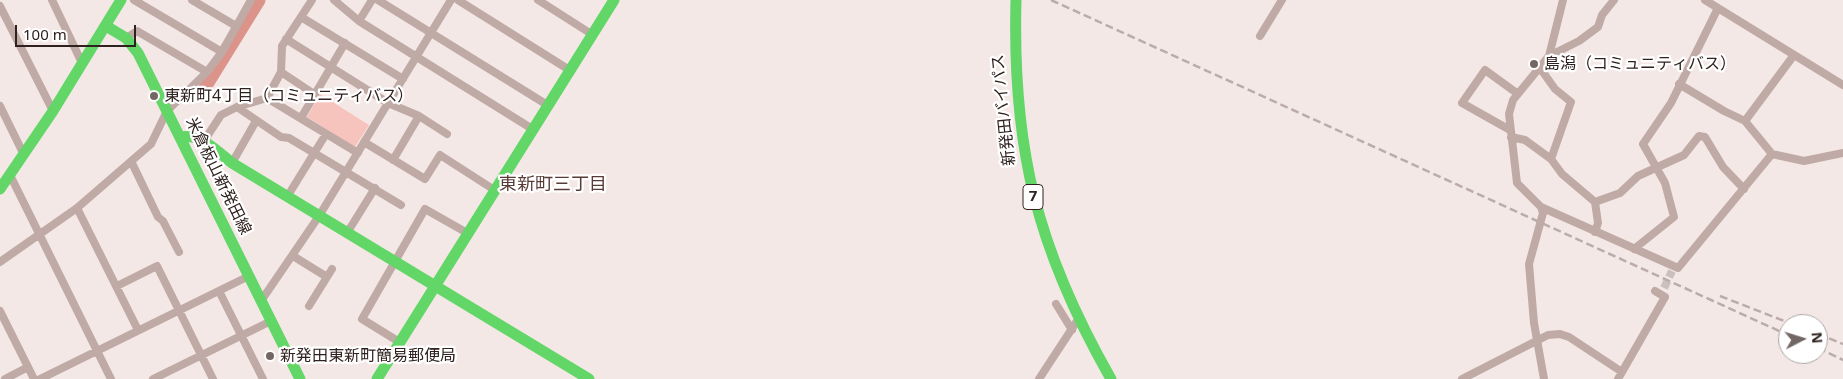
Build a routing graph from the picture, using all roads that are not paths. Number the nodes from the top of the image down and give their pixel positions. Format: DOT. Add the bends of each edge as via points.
graph roads {
  1 [pos="52,0"];
  2 [pos="134,0"];
  3 [pos="192,0"];
  4 [pos="312,0"];
  5 [pos="334,0"];
  6 [pos="372,0"];
  7 [pos="378,0"];
  8 [pos="451,0"];
  9 [pos="458,0"];
  10 [pos="538,0"];
  11 [pos="614,0"];
  12 [pos="1016,0"];
  13 [pos="1282,0"];
  14 [pos="1564,0"];
  15 [pos="1614,0"];
  16 [pos="1705,0"];
  17 [pos="118,1"];
  18 [pos="248,1"];
  19 [pos="0,6"];
  20 [pos="1718,8"];
  21 [pos="301,17"];
  22 [pos="359,21"];
  23 [pos="106,26"];
  24 [pos="236,26"];
  25 [pos="431,33"];
  26 [pos="593,35"];
  27 [pos="1260,36"];
  28 [pos="126,38"];
  29 [pos="286,39"];
  30 [pos="345,43"];
  31 [pos="222,52"];
  32 [pos="1794,55"];
  33 [pos="417,56"];
  34 [pos="1548,56"];
  35 [pos="82,63"];
  36 [pos="330,67"];
  37 [pos="1540,68"];
  38 [pos="571,71"];
  39 [pos="207,72"];
  40 [pos="281,72"];
  41 [pos="403,79"];
  42 [pos="1679,84"];
  43 [pos="1843,85"];
  44 [pos="314,94"];
  45 [pos="1518,94"];
  46 [pos="268,98"];
  47 [pos="388,104"];
  48 [pos="0,106"];
  49 [pos="549,106"];
  50 [pos="237,107"];
  51 [pos="53,111"];
  52 [pos="167,111"];
  53 [pos="419,116"];
  54 [pos="301,118"];
  55 [pos="256,121"];
  56 [pos="1745,121"];
  57 [pos="534,130"];
  58 [pos="326,134"];
  59 [pos="446,134"];
  60 [pos="1511,134"];
  61 [pos="180,137"];
  62 [pos="204,142"];
  63 [pos="364,142"];
  64 [pos="315,153"];
  65 [pos="358,153"];
  66 [pos="1843,153"];
  67 [pos="1772,154"];
  68 [pos="24,155"];
  69 [pos="1551,159"];
  70 [pos="393,160"];
  71 [pos="132,162"];
  72 [pos="232,163"];
  73 [pos="1655,168"];
  74 [pos="347,171"];
  75 [pos="10,175"];
  76 [pos="0,188"];
  77 [pos="375,188"];
  78 [pos="1744,189"];
  79 [pos="496,191"];
  80 [pos="287,197"];
  81 [pos="1595,202"];
  82 [pos="401,205"];
  83 [pos="1541,207"];
  84 [pos="77,208"];
  85 [pos="319,216"];
  86 [pos="347,232"];
  87 [pos="1595,232"];
  88 [pos="469,234"];
  89 [pos="40,236"];
  90 [pos="1634,249"];
  91 [pos="179,252"];
  92 [pos="293,256"];
  93 [pos="0,262"];
  94 [pos="394,263"];
  95 [pos="332,269"];
  96 [pos="249,276"];
  97 [pos="327,277"];
  98 [pos="117,286"];
  99 [pos="435,288"];
  100 [pos="219,291"];
  101 [pos="1660,291"];
  102 [pos="261,301"];
  103 [pos="1056,304"];
  104 [pos="309,306"];
  105 [pos="178,310"];
  106 [pos="0,311"];
  107 [pos="271,321"];
  108 [pos="1074,326"];
  109 [pos="138,330"];
  110 [pos="242,335"];
  111 [pos="1537,340"];
  112 [pos="401,343"];
  113 [pos="97,350"];
  114 [pos="201,355"];
  115 [pos="28,367"];
  116 [pos="1620,375"];
  117 [pos="5,379"];
  118 [pos="34,379"];
  119 [pos="40,379"];
  120 [pos="111,379"];
  121 [pos="153,379"];
  122 [pos="213,379"];
  123 [pos="264,379"];
  124 [pos="300,379"];
  125 [pos="377,379"];
  126 [pos="589,379"];
  127 [pos="1039,379"];
  128 [pos="1111,379"];
  129 [pos="1462,379"];
  130 [pos="1544,379"];
  1 -- 35 [label="street"];
  2 -- 31 [label="street"];
  3 -- 24 [label="street"];
  4 -- 21 [label="street"];
  5 -- 22 [label="street"];
  6 -- 22 [label="street"];
  7 -- 25 [label="street"];
  8 -- 25 [label="street"];
  9 -- 38 [label="street"];
  10 -- 26 [label="street"];
  11 -- 26 [label="main road"];
  12 -- 108 [label="main road, 新発田バイパス / 7" via="1016,89 1024,158 1037,216"];
  13 -- 27 [label="street"];
  14 -- 34 [label="street"];
  15 -- 34 [label="street" via="1602,15 1598,28"];
  16 -- 20 [label="street"];
  17 -- 23 [label="main road"];
  18 -- 24 [label="street"];
  19 -- 51 [label="street"];
  20 -- 32 [label="street"];
  20 -- 42 [label="street"];
  21 -- 29 [label="street"];
  21 -- 30 [label="street"];
  22 -- 33 [label="street"];
  23 -- 28 [label="main road, 米倉板山新発田線"];
  23 -- 35 [label="main road"];
  24 -- 31 [label="street"];
  25 -- 33 [label="street"];
  25 -- 49 [label="street"];
  26 -- 38 [label="main road"];
  28 -- 39 [label="street" via="137,31"];
  28 -- 52 [label="main road, 米倉板山新発田線" via="138,53"];
  29 -- 36 [label="street"];
  29 -- 40 [label="street" via="282,46"];
  30 -- 36 [label="street"];
  30 -- 41 [label="street"];
  31 -- 39 [label="street"];
  32 -- 43 [label="street"];
  32 -- 56 [label="street"];
  33 -- 41 [label="street"];
  33 -- 57 [label="street"];
  34 -- 37 [label="street"];
  35 -- 51 [label="main road"];
  36 -- 44 [label="street"];
  36 -- 47 [label="street"];
  37 -- 45 [label="street"];
  37 -- 69 [label="street" via="1555,89 1572,102"];
  38 -- 49 [label="main road"];
  39 -- 52 [label="street"];
  40 -- 44 [label="street"];
  40 -- 46 [label="street"];
  41 -- 47 [label="street"];
  42 -- 56 [label="street"];
  42 -- 73 [label="street" via="1671,103 1643,144"];
  44 -- 54 [label="street"];
  45 -- 60 [label="street" via="1509,114"];
  45 -- 60 [label="street" via="1485,70 1462,103"];
  46 -- 50 [label="street"];
  46 -- 54 [label="street"];
  47 -- 53 [label="street"];
  47 -- 63 [label="street"];
  48 -- 68 [label="street"];
  49 -- 57 [label="main road"];
  50 -- 55 [label="street"];
  50 -- 62 [label="street" via="221,115"];
  51 -- 68 [label="main road"];
  52 -- 61 [label="main road, 米倉板山新発田線"];
  52 -- 71 [label="street" via="151,144"];
  53 -- 59 [label="street"];
  53 -- 70 [label="street"];
  54 -- 58 [label="street"];
  55 -- 64 [label="street"];
  55 -- 72 [label="street"];
  56 -- 67 [label="street"];
  57 -- 79 [label="main road"];
  58 -- 64 [label="street"];
  58 -- 65 [label="street"];
  60 -- 69 [label="street"];
  60 -- 83 [label="street" via="1517,183"];
  61 -- 62 [label="main road" via="190,135"];
  61 -- 96 [label="main road, 米倉板山新発田線"];
  62 -- 72 [label="main road"];
  63 -- 65 [label="street"];
  63 -- 70 [label="street"];
  64 -- 74 [label="street"];
  64 -- 80 [label="street"];
  65 -- 74 [label="street"];
  66 -- 67 [label="street" via="1804,162"];
  67 -- 78 [label="street"];
  68 -- 75 [label="main road"];
  69 -- 81 [label="street" via="1562,174"];
  70 -- 79 [label="street" via="425,179 440,155"];
  71 -- 84 [label="street"];
  71 -- 91 [label="street"];
  72 -- 80 [label="main road"];
  73 -- 78 [label="street" via="1684,155 1700,136"];
  73 -- 81 [label="street" via="1638,176 1620,193"];
  73 -- 90 [label="street" via="1665,183 1674,217"];
  74 -- 77 [label="street"];
  74 -- 85 [label="street"];
  75 -- 76 [label="main road"];
  75 -- 89 [label="street"];
  77 -- 82 [label="street"];
  77 -- 86 [label="street"];
  78 -- 90 [label="street" via="1678,268 1673,269"];
  79 -- 88 [label="main road"];
  80 -- 85 [label="main road"];
  81 -- 87 [label="street" via="1598,223"];
  83 -- 87 [label="street"];
  83 -- 111 [label="street" via="1543,213 1529,264"];
  84 -- 89 [label="street"];
  84 -- 98 [label="street"];
  85 -- 86 [label="main road"];
  85 -- 92 [label="street"];
  86 -- 94 [label="main road"];
  87 -- 90 [label="street"];
  88 -- 94 [label="street" via="425,209"];
  88 -- 99 [label="main road"];
  89 -- 93 [label="street"];
  89 -- 113 [label="street"];
  92 -- 97 [label="street"];
  92 -- 102 [label="street"];
  94 -- 99 [label="main road"];
  94 -- 112 [label="street" via="362,318"];
  95 -- 97 [label="street"];
  96 -- 100 [label="street"];
  96 -- 102 [label="main road, 米倉板山新発田線"];
  97 -- 104 [label="street"];
  98 -- 105 [label="street" via="157,266"];
  98 -- 109 [label="street"];
  99 -- 112 [label="main road"];
  99 -- 126 [label="main road"];
  100 -- 105 [label="street"];
  100 -- 110 [label="street"];
  101 -- 116 [label="street" via="1665,297"];
  102 -- 107 [label="main road, 米倉板山新発田線"];
  103 -- 108 [label="street"];
  105 -- 109 [label="street"];
  105 -- 114 [label="street"];
  106 -- 115 [label="street"];
  107 -- 110 [label="street"];
  107 -- 124 [label="main road, 米倉板山新発田線"];
  108 -- 127 [label="street"];
  108 -- 128 [label="main road, 新発田バイパス / 7"];
  109 -- 113 [label="street"];
  110 -- 114 [label="street"];
  110 -- 123 [label="street"];
  111 -- 116 [label="street" via="1548,335 1569,337"];
  111 -- 129 [label="street"];
  111 -- 130 [label="street"];
  112 -- 125 [label="main road"];
  113 -- 119 [label="street"];
  113 -- 120 [label="street"];
  114 -- 121 [label="street"];
  114 -- 122 [label="street"];
  115 -- 117 [label="street"];
  115 -- 118 [label="street"];
}
